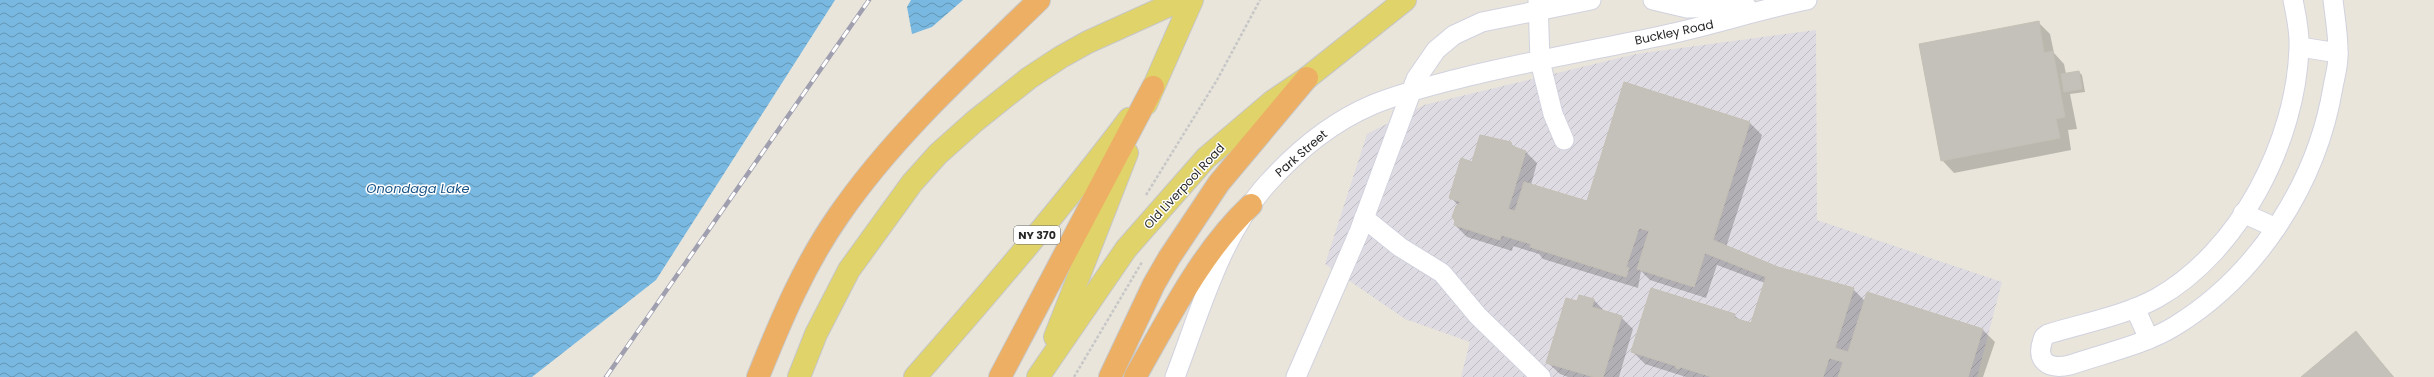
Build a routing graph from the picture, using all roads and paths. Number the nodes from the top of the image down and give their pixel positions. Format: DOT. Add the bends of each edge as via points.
graph roads {
  1 [pos="1039,0"];
  2 [pos="1181,0"];
  3 [pos="1192,0"];
  4 [pos="1405,0"];
  5 [pos="1591,0"];
  6 [pos="1807,0"];
  7 [pos="2293,0"];
  8 [pos="2333,0"];
  9 [pos="1659,1"];
  10 [pos="1539,5"];
  11 [pos="1778,6"];
  12 [pos="2300,47"];
  13 [pos="2338,53"];
  14 [pos="1540,61"];
  15 [pos="1306,78"];
  16 [pos="1153,87"];
  17 [pos="1410,91"];
  18 [pos="1564,140"];
  19 [pos="1251,205"];
  20 [pos="2243,213"];
  21 [pos="1364,218"];
  22 [pos="2276,228"];
  23 [pos="2135,308"];
  24 [pos="2149,339"];
  25 [pos="1040,373"];
  26 [pos="758,377"];
  27 [pos="799,377"];
  28 [pos="915,377"];
  29 [pos="1000,377"];
  30 [pos="1110,377"];
  31 [pos="1135,377"];
  32 [pos="1175,377"];
  33 [pos="1296,377"];
  34 [pos="1541,377"];
  1 -- 26 [label="highway" via="912,124 878,162 838,215 788,303"];
  2 -- 27 [label="main road" via="1113,30 1029,78 938,154 912,183 849,270 816,334"];
  3 -- 16 [label="main road, NY 370"];
  4 -- 15 [label="main road, Old Liverpool Road"];
  5 -- 10 [label="street"];
  6 -- 11 [label="street, Buckley Road"];
  7 -- 12 [label="street"];
  8 -- 13 [label="street"];
  9 -- 11 [label="street" via="1687,8"];
  10 -- 14 [label="street"];
  10 -- 17 [label="street" via="1482,22 1454,35 1436,50"];
  11 -- 14 [label="street, Buckley Road" via="1702,28"];
  12 -- 13 [label="street"];
  12 -- 20 [label="street" via="2292,108 2272,164"];
  13 -- 22 [label="street" via="2329,110 2314,156"];
  14 -- 17 [label="street, Park Street" via="1487,71"];
  14 -- 18 [label="street" via="1553,114"];
  15 -- 25 [label="main road, Old Liverpool Road" via="1273,101 1206,158 1126,249"];
  15 -- 30 [label="highway" via="1219,183 1169,258"];
  16 -- 25 [label="main road, NY 370"];
  16 -- 28 [label="main road, NY 370" via="1092,168 1008,271"];
  16 -- 29 [label="highway"];
  17 -- 19 [label="street, Park Street" via="1372,105 1336,124 1305,146 1267,184"];
  17 -- 21 [label="street"];
  19 -- 31 [label="highway" via="1214,246"];
  19 -- 32 [label="street, Park Street" via="1220,260"];
  20 -- 22 [label="street"];
  20 -- 23 [label="street" via="2222,243 2191,274 2157,298"];
  21 -- 33 [label="street"];
  21 -- 34 [label="street" via="1400,247 1442,273 1478,316"];
  22 -- 24 [label="street" via="2251,261 2210,302"];
  23 -- 24 [label="street"];
  23 -- 24 [label="street" via="2048,334 2041,343 2044,360 2050,366 2058,368"];
}
